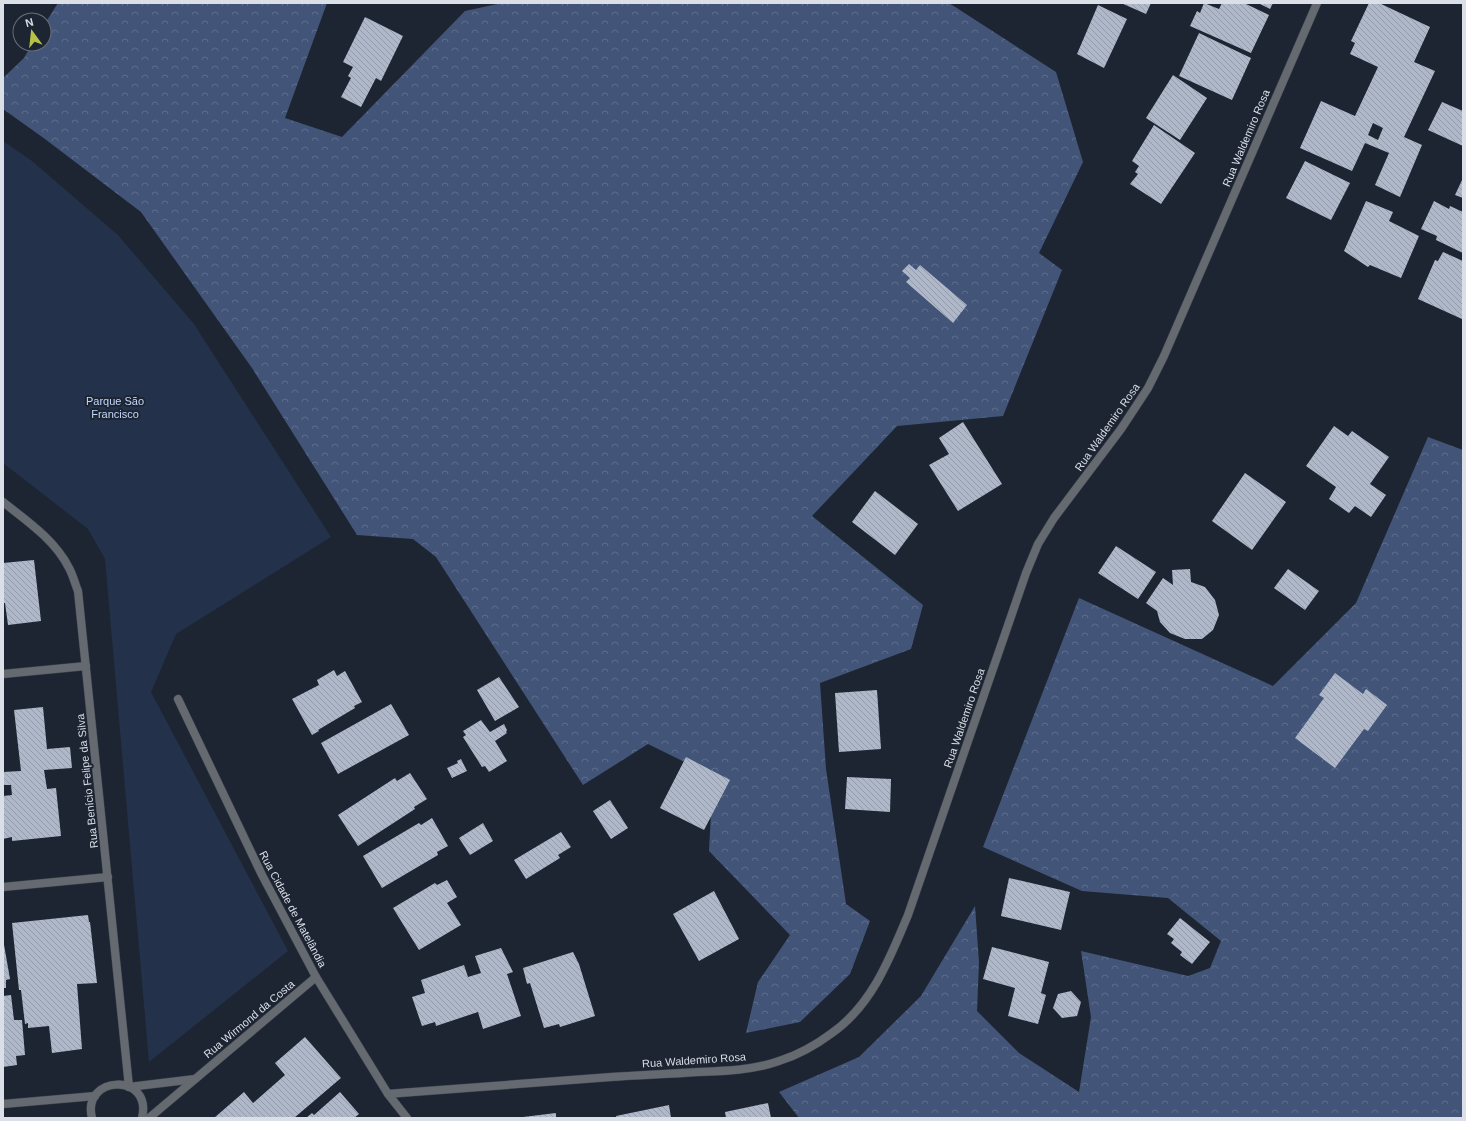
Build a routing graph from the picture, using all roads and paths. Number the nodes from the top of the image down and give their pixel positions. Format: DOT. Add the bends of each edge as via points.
graph roads {
  1 [pos="1317,3"];
  2 [pos="3,502"];
  3 [pos="86,666"];
  4 [pos="3,674"];
  5 [pos="178,699"];
  6 [pos="108,877"];
  7 [pos="3,887"];
  8 [pos="316,977"];
  9 [pos="196,1079"];
  10 [pos="129,1087"];
  11 [pos="388,1094"];
  12 [pos="95,1096"];
  13 [pos="3,1104"];
  14 [pos="90,1116"];
  15 [pos="142,1118"];
  16 [pos="149,1118"];
  17 [pos="407,1118"];
  1 -- 11 [label="street, Rua Waldemiro Rosa" via="1148,388 1038,544 908,915 887,964 873,990 856,1012 833,1033 806,1050 778,1062 749,1068"];
  2 -- 3 [label="street, Rua Benício Felipe da Silva" via="52,543 69,567 78,591"];
  3 -- 4 [label="street"];
  3 -- 6 [label="street, Rua Benício Felipe da Silva"];
  5 -- 8 [label="street, Rua Cidade de Matelândia" via="262,875"];
  6 -- 7 [label="street"];
  6 -- 10 [label="street, Rua Benício Felipe da Silva"];
  8 -- 9 [label="street, Rua Wirmond da Costa"];
  8 -- 11 [label="street, Rua Cidade de Matelândia"];
  9 -- 10 [label="street"];
  9 -- 16 [label="street, Rua Wirmond da Costa"];
  10 -- 12 [label="street" via="114,1084 106,1086"];
  10 -- 15 [label="street" via="135,1090 143,1103"];
  11 -- 17 [label="street, Rua Cidade de Matelândia"];
  12 -- 13 [label="street"];
  12 -- 14 [label="street"];
}
